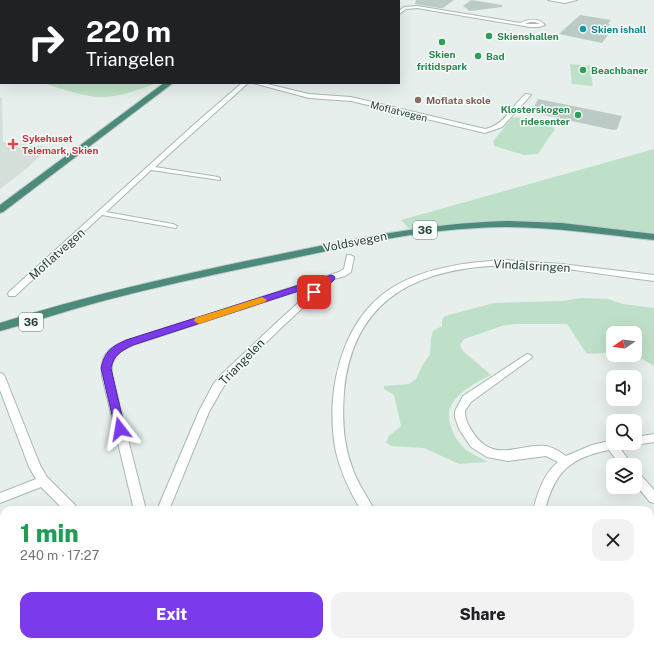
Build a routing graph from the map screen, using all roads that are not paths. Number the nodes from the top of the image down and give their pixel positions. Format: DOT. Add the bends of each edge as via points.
graph roads {
  1 [pos="550,0"];
  2 [pos="575,0"];
  3 [pos="400,12"];
  4 [pos="521,24"];
  5 [pos="168,84"];
  6 [pos="244,84"];
  7 [pos="260,84"];
  8 [pos="528,95"];
  9 [pos="150,168"];
  10 [pos="218,179"];
  11 [pos="0,210"];
  12 [pos="102,213"];
  13 [pos="173,226"];
  14 [pos="654,237"];
  15 [pos="350,257"];
  16 [pos="331,278"];
  17 [pos="654,278"];
  18 [pos="12,294"];
  19 [pos="61,309"];
  20 [pos="0,327"];
  21 [pos="0,334"];
  22 [pos="527,357"];
  23 [pos="0,377"];
  24 [pos="654,438"];
  25 [pos="642,440"];
  26 [pos="606,446"];
  27 [pos="565,461"];
  28 [pos="43,480"];
  29 [pos="642,484"];
  30 [pos="0,498"];
  31 [pos="654,498"];
  32 [pos="68,506"];
  33 [pos="139,506"];
  34 [pos="165,506"];
  35 [pos="365,506"];
  36 [pos="540,506"];
  1 -- 2 [label="street"];
  3 -- 4 [label="street" via="404,8 417,7"];
  5 -- 11 [label="highway"];
  6 -- 9 [label="street, Moflatvegen"];
  7 -- 8 [label="street, Moflatvegen" via="309,96 351,100 485,132 498,128"];
  9 -- 10 [label="street"];
  9 -- 12 [label="street, Moflatvegen"];
  12 -- 13 [label="street"];
  12 -- 18 [label="street, Moflatvegen"];
  14 -- 19 [label="highway, Voldsvegen / 36" via="527,224 488,224 432,229 344,244 176,279"];
  15 -- 16 [label="street, Triangelen" via="348,270"];
  16 -- 33 [label="street, Triangelen" via="130,343 112,353 106,363 106,376"];
  16 -- 34 [label="street, Triangelen" via="218,386 204,412"];
  17 -- 35 [label="street, Vindalsringen" via="550,266 489,264 435,273 400,287 383,299 369,313 349,348 338,400 339,438 345,466 352,485"];
  19 -- 20 [label="highway, Voldsvegen / 36"];
  19 -- 21 [label="highway, Voldsvegen / 36"];
  22 -- 27 [label="street" via="467,399 460,411 462,422 475,444 491,454 508,456 547,451"];
  23 -- 28 [label="street" via="30,456"];
  24 -- 25 [label="street"];
  26 -- 27 [label="street" via="584,451"];
  27 -- 36 [label="street" via="546,487"];
  28 -- 30 [label="street"];
  28 -- 32 [label="street"];
  29 -- 31 [label="street"];
}
